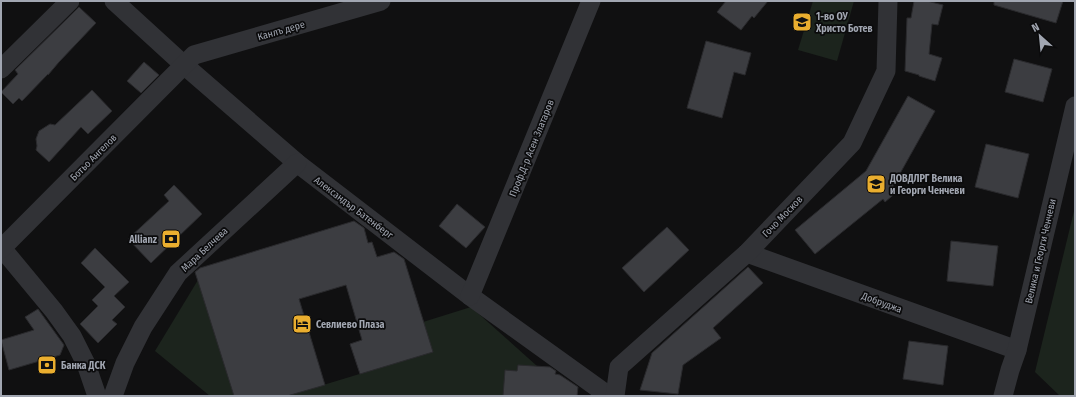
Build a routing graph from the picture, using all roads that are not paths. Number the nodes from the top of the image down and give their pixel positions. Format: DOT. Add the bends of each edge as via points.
graph roads {
  1 [pos="70,1"];
  2 [pos="114,1"];
  3 [pos="381,1"];
  4 [pos="591,1"];
  5 [pos="888,1"];
  6 [pos="184,65"];
  7 [pos="1,69"];
  8 [pos="1075,106"];
  9 [pos="297,164"];
  10 [pos="1,248"];
  11 [pos="747,253"];
  12 [pos="470,296"];
  13 [pos="1017,350"];
  14 [pos="97,396"];
  15 [pos="113,396"];
  16 [pos="609,396"];
  17 [pos="615,396"];
  18 [pos="1002,396"];
  1 -- 7 [label="street"];
  2 -- 6 [label="street, Александър Батенберг"];
  3 -- 6 [label="street, Канлъ дере" via="194,55"];
  4 -- 12 [label="street, Проф.Д-р Асен Златаров"];
  5 -- 11 [label="street, Гочо Москов" via="886,71 852,142"];
  6 -- 9 [label="street, Александър Батенберг"];
  6 -- 10 [label="street, Ботьо Ангелов"];
  8 -- 13 [label="street, Велика и Георги Ченчеви"];
  9 -- 12 [label="street, Александър Батенберг"];
  9 -- 15 [label="street, Мара Белчева" via="178,273 144,327 125,363"];
  10 -- 14 [label="street" via="72,336 86,364"];
  11 -- 13 [label="street, Добруджа"];
  11 -- 17 [label="street, Гочо Москов" via="619,367"];
  12 -- 16 [label="street, Александър Батенберг"];
  13 -- 18 [label="street, Велика и Георги Ченчеви"];
}
